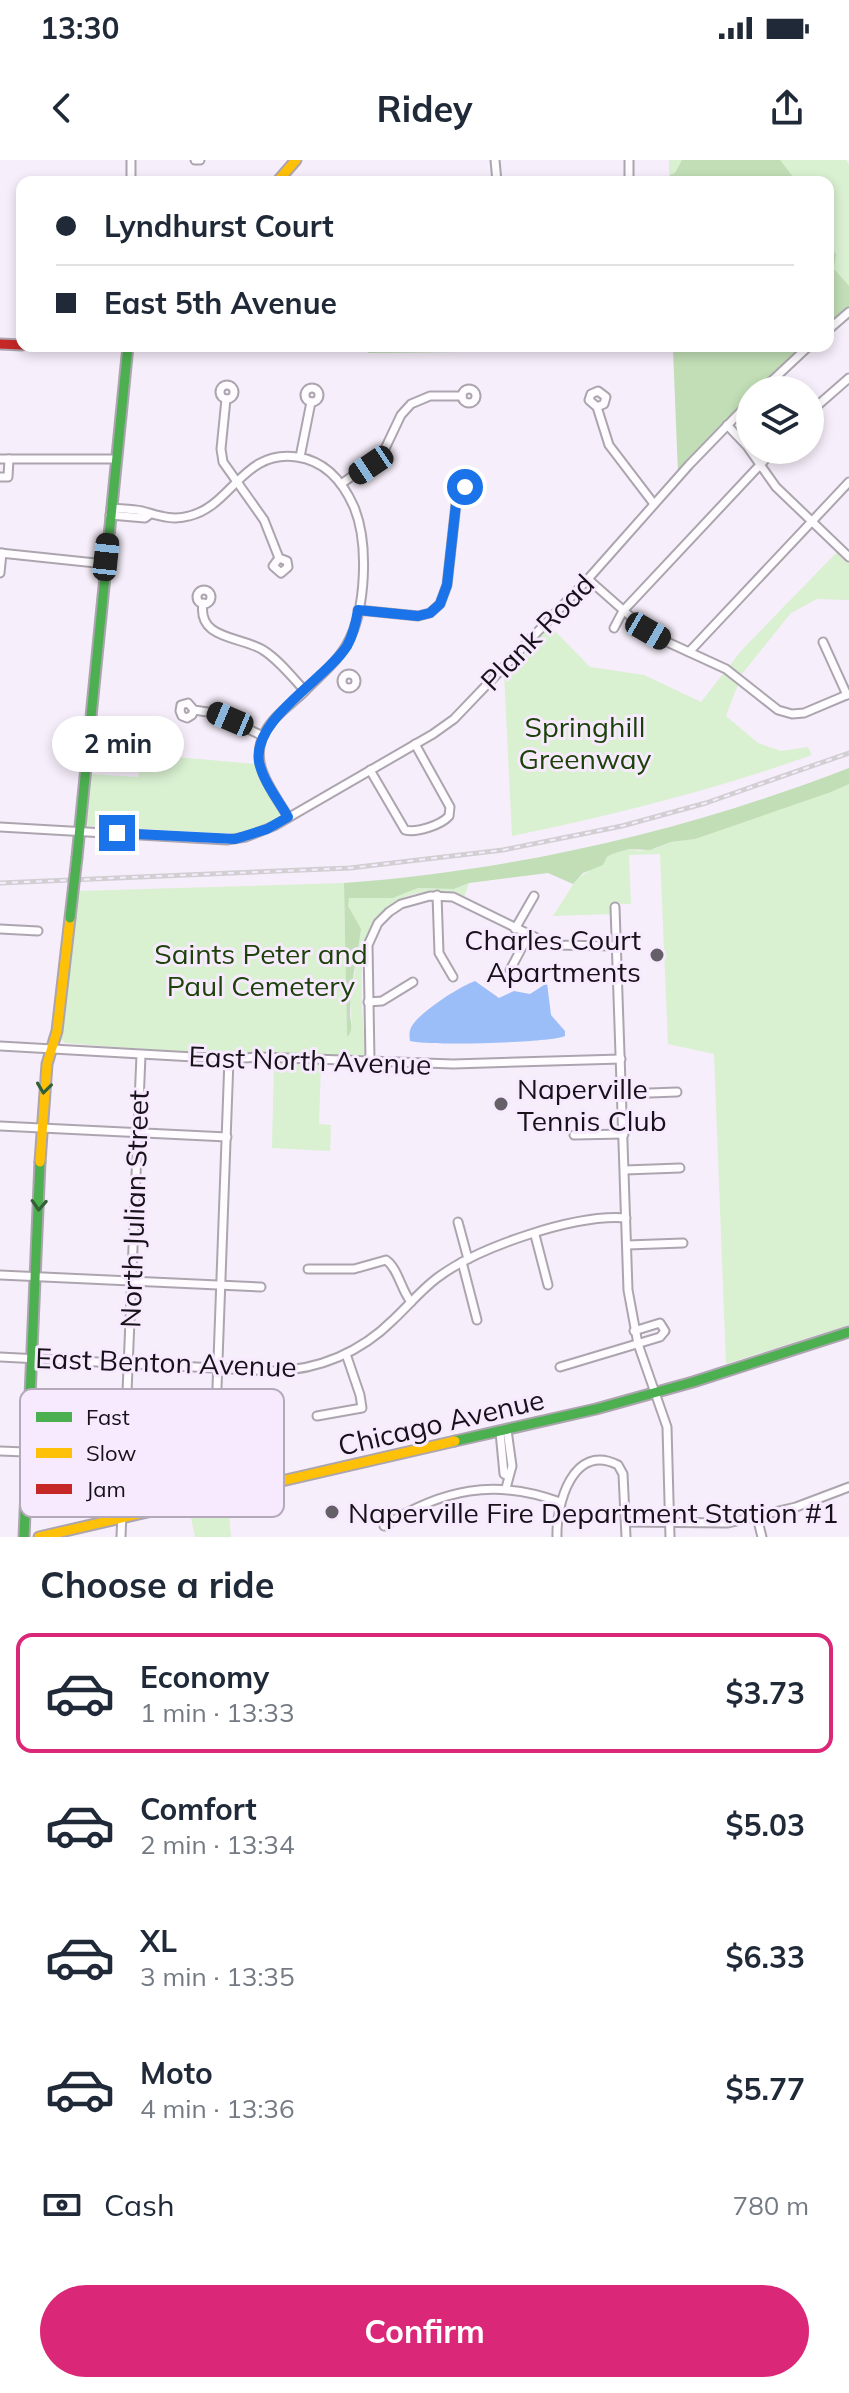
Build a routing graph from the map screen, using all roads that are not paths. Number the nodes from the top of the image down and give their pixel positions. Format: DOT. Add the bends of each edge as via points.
graph roads {
  1 [pos="296,160"];
  2 [pos="282,176"];
  3 [pos="127,352"];
  4 [pos="803,352"];
  5 [pos="777,376"];
  6 [pos="849,378"];
  7 [pos="462,396"];
  8 [pos="226,399"];
  9 [pos="824,400"];
  10 [pos="311,402"];
  11 [pos="597,407"];
  12 [pos="736,416"];
  13 [pos="727,425"];
  14 [pos="736,436"];
  15 [pos="300,457"];
  16 [pos="4,459"];
  17 [pos="116,459"];
  18 [pos="760,464"];
  19 [pos="0,477"];
  20 [pos="236,481"];
  21 [pos="849,482"];
  22 [pos="341,484"];
  23 [pos="457,495"];
  24 [pos="654,504"];
  25 [pos="111,512"];
  26 [pos="812,522"];
  27 [pos="1,553"];
  28 [pos="849,557"];
  29 [pos="279,558"];
  30 [pos="105,564"];
  31 [pos="0,573"];
  32 [pos="588,579"];
  33 [pos="203,603"];
  34 [pos="358,610"];
  35 [pos="623,611"];
  36 [pos="614,628"];
  37 [pos="823,642"];
  38 [pos="689,652"];
  39 [pos="332,664"];
  40 [pos="344,676"];
  41 [pos="305,691"];
  42 [pos="848,695"];
  43 [pos="194,710"];
  44 [pos="263,736"];
  45 [pos="415,744"];
  46 [pos="370,770"];
  47 [pos="288,817"];
  48 [pos="0,827"];
  49 [pos="79,831"];
  50 [pos="437,895"];
  51 [pos="534,896"];
  52 [pos="615,907"];
  53 [pos="0,929"];
  54 [pos="515,929"];
  55 [pos="38,931"];
  56 [pos="528,936"];
  57 [pos="616,946"];
  58 [pos="510,970"];
  59 [pos="453,977"];
  60 [pos="413,982"];
  61 [pos="368,1002"];
  62 [pos="0,1046"];
  63 [pos="53,1050"];
  64 [pos="141,1055"];
  65 [pos="229,1059"];
  66 [pos="621,1059"];
  67 [pos="370,1060"];
  68 [pos="677,1092"];
  69 [pos="623,1094"];
  70 [pos="0,1126"];
  71 [pos="41,1127"];
  72 [pos="138,1132"];
  73 [pos="624,1134"];
  74 [pos="574,1135"];
  75 [pos="227,1137"];
  76 [pos="680,1168"];
  77 [pos="625,1170"];
  78 [pos="626,1218"];
  79 [pos="458,1222"];
  80 [pos="535,1235"];
  81 [pos="683,1243"];
  82 [pos="627,1245"];
  83 [pos="465,1261"];
  84 [pos="308,1269"];
  85 [pos="0,1275"];
  86 [pos="35,1275"];
  87 [pos="132,1280"];
  88 [pos="221,1285"];
  89 [pos="548,1285"];
  90 [pos="261,1287"];
  91 [pos="411,1302"];
  92 [pos="477,1320"];
  93 [pos="634,1331"];
  94 [pos="849,1332"];
  95 [pos="638,1344"];
  96 [pos="346,1354"];
  97 [pos="0,1357"];
  98 [pos="33,1359"];
  99 [pos="128,1363"];
  100 [pos="560,1367"];
  101 [pos="217,1368"];
  102 [pos="32,1389"];
  103 [pos="127,1389"];
  104 [pos="216,1389"];
  105 [pos="656,1393"];
  106 [pos="317,1416"];
  107 [pos="503,1431"];
  108 [pos="0,1451"];
  109 [pos="20,1452"];
  110 [pos="284,1481"];
  111 [pos="849,1487"];
  112 [pos="506,1488"];
  113 [pos="560,1502"];
  114 [pos="25,1517"];
  115 [pos="125,1517"];
  116 [pos="757,1517"];
  117 [pos="121,1518"];
  118 [pos="626,1522"];
  119 [pos="670,1522"];
  120 [pos="384,1526"];
  121 [pos="24,1537"];
  122 [pos="39,1537"];
  123 [pos="121,1537"];
  124 [pos="557,1537"];
  125 [pos="626,1537"];
  126 [pos="670,1537"];
  127 [pos="762,1537"];
  1 -- 2 [label="street"];
  3 -- 17 [label="street"];
  4 -- 5 [label="street"];
  6 -- 9 [label="street"];
  7 -- 22 [label="street" via="414,401 401,415 382,455"];
  8 -- 20 [label="street" via="222,457"];
  10 -- 15 [label="street"];
  11 -- 24 [label="street" via="609,445"];
  12 -- 13 [label="street, Plank Road"];
  13 -- 14 [label="street"];
  13 -- 24 [label="street, Plank Road"];
  15 -- 20 [label="street" via="263,461"];
  15 -- 22 [label="street" via="323,467"];
  16 -- 17 [label="street"];
  16 -- 19 [label="street" via="8,477"];
  17 -- 25 [label="street"];
  18 -- 26 [label="street"];
  18 -- 35 [label="street"];
  20 -- 25 [label="street" via="210,505 179,518"];
  20 -- 29 [label="street" via="264,520"];
  21 -- 26 [label="street"];
  22 -- 34 [label="street" via="363,541"];
  23 -- 34 [label="street" via="440,604 418,616"];
  24 -- 32 [label="street, Plank Road"];
  25 -- 30 [label="street"];
  26 -- 28 [label="street"];
  26 -- 38 [label="street"];
  27 -- 30 [label="street"];
  27 -- 31 [label="street"];
  30 -- 49 [label="street"];
  32 -- 35 [label="street"];
  32 -- 45 [label="street, Plank Road" via="454,719"];
  33 -- 41 [label="street" via="211,629 266,652"];
  34 -- 39 [label="street" via="349,640"];
  35 -- 36 [label="street"];
  35 -- 38 [label="street"];
  37 -- 42 [label="street"];
  38 -- 42 [label="street" via="726,669 785,712 804,713"];
  39 -- 40 [label="street"];
  39 -- 41 [label="street"];
  41 -- 44 [label="street"];
  43 -- 44 [label="street" via="208,711"];
  44 -- 47 [label="street" via="260,765"];
  45 -- 46 [label="street, Plank Road"];
  45 -- 46 [label="street" via="450,807 447,820 405,830"];
  46 -- 47 [label="street, Plank Road"];
  47 -- 49 [label="street, Plank Road" via="235,839"];
  48 -- 49 [label="street, Plank Road"];
  49 -- 63 [label="street, bridge"];
  50 -- 54 [label="street"];
  50 -- 59 [label="street" via="439,953"];
  50 -- 61 [label="street" via="401,904 378,923 367,951"];
  51 -- 54 [label="street"];
  52 -- 57 [label="street"];
  53 -- 55 [label="street"];
  54 -- 56 [label="street"];
  56 -- 57 [label="street" via="563,947"];
  56 -- 58 [label="street"];
  57 -- 66 [label="street"];
  60 -- 61 [label="street" via="382,1001"];
  61 -- 67 [label="street"];
  62 -- 63 [label="street, East North Avenue"];
  63 -- 64 [label="street, East North Avenue"];
  63 -- 71 [label="street, one-way"];
  64 -- 65 [label="street, East North Avenue"];
  64 -- 72 [label="street, North Julian Street"];
  65 -- 67 [label="street, East North Avenue"];
  65 -- 75 [label="street"];
  66 -- 67 [label="street, East North Avenue" via="453,1064"];
  66 -- 69 [label="street"];
  68 -- 69 [label="street"];
  69 -- 73 [label="street"];
  70 -- 71 [label="street"];
  71 -- 72 [label="street"];
  71 -- 86 [label="street, one-way"];
  72 -- 75 [label="street"];
  72 -- 87 [label="street, North Julian Street"];
  73 -- 74 [label="street"];
  73 -- 77 [label="street"];
  75 -- 88 [label="street"];
  76 -- 77 [label="street"];
  77 -- 78 [label="street"];
  78 -- 80 [label="street, East Benton Avenue" via="590,1220"];
  78 -- 82 [label="street"];
  79 -- 83 [label="street"];
  80 -- 83 [label="street, East Benton Avenue"];
  80 -- 89 [label="street"];
  81 -- 82 [label="street"];
  82 -- 93 [label="street"];
  83 -- 91 [label="street, East Benton Avenue"];
  83 -- 92 [label="street"];
  84 -- 91 [label="street" via="354,1269 386,1260"];
  85 -- 86 [label="street"];
  86 -- 87 [label="street"];
  86 -- 98 [label="street"];
  87 -- 88 [label="street"];
  87 -- 99 [label="street, North Julian Street"];
  88 -- 90 [label="street"];
  88 -- 101 [label="street"];
  91 -- 96 [label="street, East Benton Avenue"];
  93 -- 95 [label="street"];
  93 -- 95 [label="street" via="660,1323 664,1328 660,1337"];
  94 -- 105 [label="street, Chicago Avenue"];
  95 -- 100 [label="street"];
  95 -- 105 [label="street"];
  96 -- 101 [label="street, East Benton Avenue" via="286,1370"];
  96 -- 106 [label="street" via="362,1408"];
  97 -- 98 [label="street, East Benton Avenue"];
  98 -- 99 [label="street, East Benton Avenue"];
  98 -- 102 [label="street"];
  99 -- 101 [label="street, East Benton Avenue"];
  99 -- 103 [label="street, North Julian Street"];
  101 -- 104 [label="street"];
  105 -- 107 [label="street, Chicago Avenue"];
  105 -- 119 [label="street" via="667,1432"];
  107 -- 110 [label="street, Chicago Avenue"];
  107 -- 112 [label="street" via="512,1466"];
  108 -- 109 [label="street"];
  111 -- 116 [label="street"];
  112 -- 113 [label="street"];
  112 -- 120 [label="street" via="452,1495 410,1509"];
  113 -- 118 [label="street" via="577,1468 609,1460 623,1474"];
  113 -- 124 [label="street"];
  114 -- 121 [label="street"];
  115 -- 117 [label="street, Chicago Avenue"];
  116 -- 119 [label="street" via="718,1524"];
  116 -- 127 [label="street"];
  117 -- 122 [label="street, Chicago Avenue"];
  117 -- 123 [label="street, North Julian Street"];
  118 -- 119 [label="street"];
  118 -- 125 [label="street"];
  119 -- 126 [label="street"];
}
